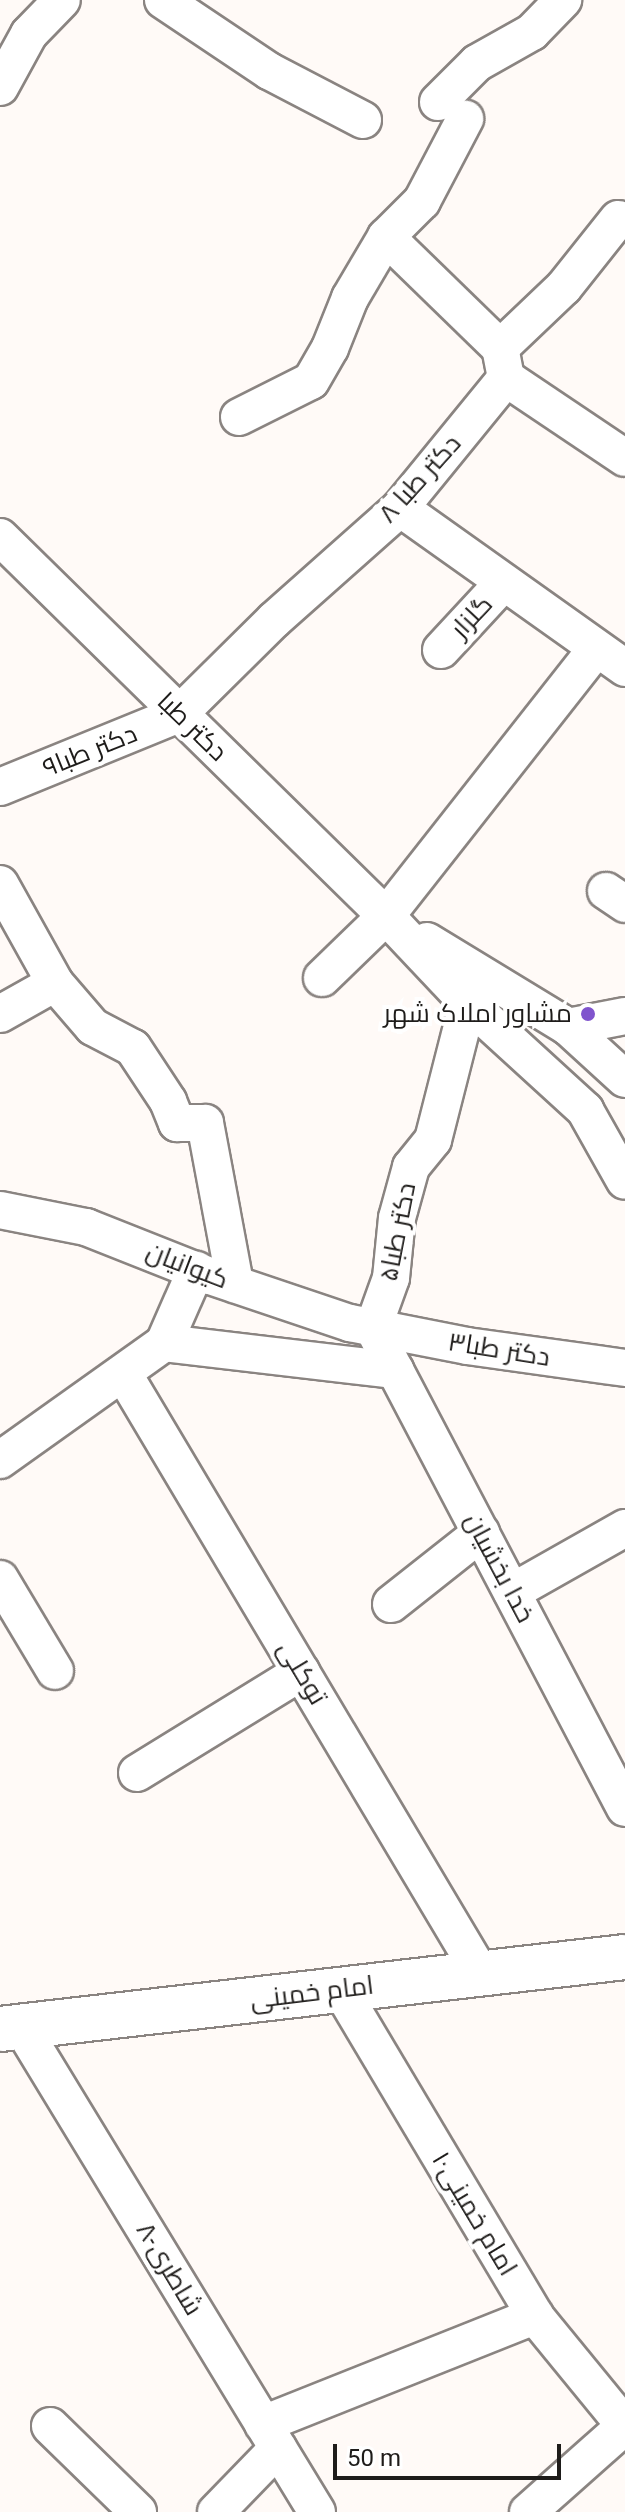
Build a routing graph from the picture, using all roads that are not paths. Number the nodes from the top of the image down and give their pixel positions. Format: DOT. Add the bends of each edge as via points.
graph roads {
  1 [pos="62,0"];
  2 [pos="163,0"];
  3 [pos="563,0"];
  4 [pos="0,87"];
  5 [pos="363,120"];
  6 [pos="618,219"];
  7 [pos="386,237"];
  8 [pos="503,363"];
  9 [pos="239,417"];
  10 [pos="625,458"];
  11 [pos="400,508"];
  12 [pos="0,537"];
  13 [pos="503,583"];
  14 [pos="441,650"];
  15 [pos="595,650"];
  16 [pos="625,668"];
  17 [pos="179,714"];
  18 [pos="0,787"];
  19 [pos="0,884"];
  20 [pos="386,916"];
  21 [pos="322,978"];
  22 [pos="55,983"];
  23 [pos="468,1003"];
  24 [pos="0,1014"];
  25 [pos="625,1016"];
  26 [pos="568,1027"];
  27 [pos="622,1075"];
  28 [pos="585,1110"];
  29 [pos="625,1181"];
  30 [pos="0,1210"];
  31 [pos="196,1270"];
  32 [pos="235,1284"];
  33 [pos="373,1328"];
  34 [pos="164,1343"];
  35 [pos="625,1368"];
  36 [pos="395,1370"];
  37 [pos="123,1373"];
  38 [pos="0,1460"];
  39 [pos="625,1528"];
  40 [pos="481,1533"];
  41 [pos="0,1579"];
  42 [pos="512,1592"];
  43 [pos="391,1604"];
  44 [pos="55,1671"];
  45 [pos="301,1672"];
  46 [pos="137,1773"];
  47 [pos="625,1808"];
  48 [pos="625,1957"];
  49 [pos="481,1974"];
  50 [pos="341,1990"];
  51 [pos="10,2028"];
  52 [pos="535,2316"];
  53 [pos="50,2426"];
  54 [pos="625,2426"];
  55 [pos="270,2436"];
  56 [pos="138,2512"];
  57 [pos="216,2512"];
  58 [pos="317,2512"];
  59 [pos="528,2512"];
  1 -- 4 [label="street" via="29,34"];
  2 -- 5 [label="street" via="269,71"];
  3 -- 7 [label="street" via="532,32 477,63 452,110 422,201"];
  6 -- 8 [label="street, دکتر طبا ۸"];
  7 -- 8 [label="street"];
  7 -- 9 [label="street" via="311,381"];
  8 -- 10 [label="street"];
  8 -- 11 [label="street, دکتر طبا ۸"];
  11 -- 13 [label="street"];
  11 -- 17 [label="street, دکتر طبا ۸"];
  12 -- 17 [label="street, دکتر طبا"];
  13 -- 14 [label="street, گلزار"];
  13 -- 15 [label="street"];
  15 -- 16 [label="street"];
  15 -- 20 [label="street"];
  17 -- 18 [label="street, دکتر طبا۹"];
  17 -- 20 [label="street, دکتر طبا"];
  19 -- 22 [label="street"];
  20 -- 21 [label="street"];
  20 -- 23 [label="street, دکتر طبا"];
  20 -- 26 [label="street, دکتر طبا"];
  22 -- 24 [label="street"];
  22 -- 32 [label="street" via="93,1027 133,1048 177,1123 205,1123"];
  23 -- 28 [label="street, دکتر طبا"];
  23 -- 33 [label="street, دکتر طبا۵" via="433,1140 411,1167 397,1218 391,1278"];
  25 -- 26 [label="street"];
  26 -- 27 [label="street, دکتر طبا"];
  27 -- 28 [label="street"];
  28 -- 29 [label="street, دکتر طبا"];
  30 -- 31 [label="street, کیوانیان" via="86,1227"];
  31 -- 32 [label="street, کیوانیان"];
  31 -- 34 [label="street"];
  32 -- 33 [label="street, کیوانیان"];
  33 -- 35 [label="street, دکتر طبا۳"];
  33 -- 36 [label="street, خدا بخشیان"];
  34 -- 36 [label="street"];
  34 -- 37 [label="street"];
  36 -- 40 [label="street, خدا بخشیان"];
  37 -- 38 [label="street"];
  37 -- 45 [label="street, توکلی"];
  39 -- 42 [label="street"];
  40 -- 42 [label="street, خدا بخشیان"];
  40 -- 43 [label="street"];
  41 -- 44 [label="street"];
  42 -- 47 [label="street, خدا بخشیان"];
  45 -- 46 [label="street"];
  45 -- 49 [label="street, توکلی"];
  48 -- 49 [label="main road, امام خمینی"];
  49 -- 50 [label="main road, امام خمینی"];
  50 -- 51 [label="main road, امام خمینی"];
  50 -- 52 [label="street, امام خمینی۱۰"];
  51 -- 55 [label="street, ۸-شاطری"];
  52 -- 54 [label="street, امام خمینی۱۰"];
  52 -- 55 [label="street"];
  53 -- 56 [label="street"];
  54 -- 59 [label="street"];
  55 -- 57 [label="street"];
  55 -- 58 [label="street, ۸-شاطری"];
}
